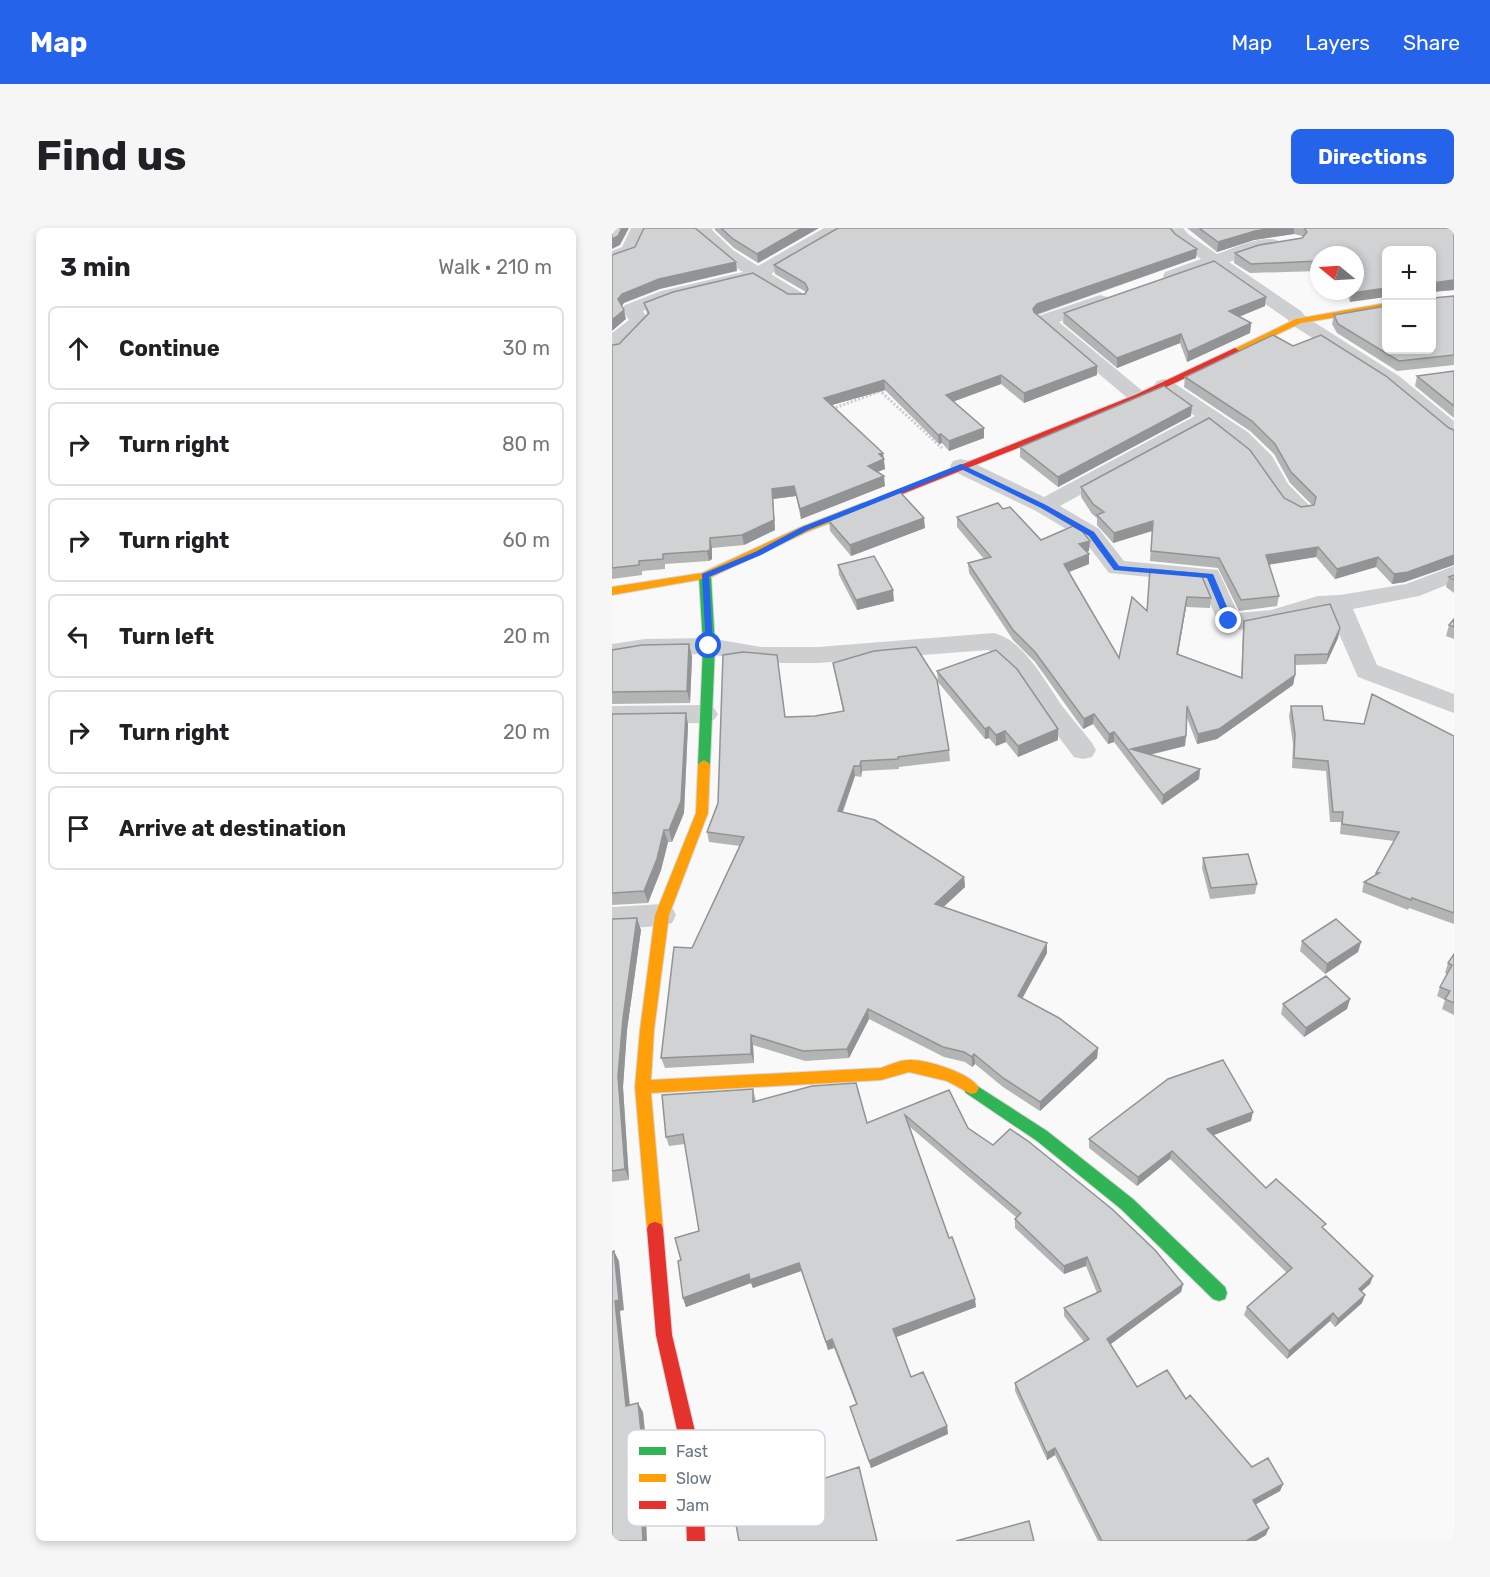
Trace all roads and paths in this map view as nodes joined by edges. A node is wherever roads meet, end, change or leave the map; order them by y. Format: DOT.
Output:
graph roads {
  1 [pos="640,228"];
  2 [pos="704,228"];
  3 [pos="837,228"];
  4 [pos="1174,228"];
  5 [pos="1294,240"];
  6 [pos="612,257"];
  7 [pos="1214,261"];
  8 [pos="757,274"];
  9 [pos="1155,282"];
  10 [pos="1123,293"];
  11 [pos="797,298"];
  12 [pos="612,299"];
  13 [pos="1382,307"];
  14 [pos="632,309"];
  15 [pos="1299,321"];
  16 [pos="612,348"];
  17 [pos="1422,376"];
  18 [pos="1392,380"];
  19 [pos="877,385"];
  20 [pos="1164,385"];
  21 [pos="890,387"];
  22 [pos="880,392"];
  23 [pos="1138,396"];
  24 [pos="822,412"];
  25 [pos="1208,417"];
  26 [pos="1454,432"];
  27 [pos="961,466"];
  28 [pos="1044,506"];
  29 [pos="1302,509"];
  30 [pos="1454,573"];
  31 [pos="705,576"];
  32 [pos="612,591"];
  33 [pos="1340,603"];
  34 [pos="709,646"];
  35 [pos="612,652"];
  36 [pos="1454,704"];
  37 [pos="705,714"];
  38 [pos="612,715"];
  39 [pos="1083,750"];
  40 [pos="662,915"];
  41 [pos="612,918"];
  42 [pos="643,1087"];
  43 [pos="1219,1293"];
  44 [pos="686,1430"];
  45 [pos="695,1526"];
  46 [pos="696,1541"];
  1 -- 6 [label="street"];
  2 -- 8 [label="street"];
  3 -- 8 [label="street"];
  4 -- 7 [label="street"];
  5 -- 7 [label="street"];
  7 -- 9 [label="street"];
  7 -- 15 [label="street"];
  8 -- 11 [label="street"];
  8 -- 14 [label="street"];
  10 -- 23 [label="street"];
  12 -- 14 [label="street"];
  13 -- 15 [label="street"];
  14 -- 16 [label="street"];
  15 -- 18 [label="street"];
  15 -- 20 [label="street"];
  17 -- 18 [label="street"];
  18 -- 26 [label="street"];
  19 -- 22 [label="path"];
  20 -- 23 [label="street"];
  20 -- 25 [label="street"];
  21 -- 22 [label="path"];
  22 -- 24 [label="path"];
  22 -- 27 [label="path"];
  23 -- 27 [label="street"];
  25 -- 28 [label="street"];
  25 -- 29 [label="street"];
  27 -- 28 [label="street"];
  27 -- 31 [label="street"];
  28 -- 33 [label="street"];
  30 -- 33 [label="street"];
  31 -- 32 [label="street"];
  31 -- 34 [label="street"];
  33 -- 36 [label="street"];
  34 -- 35 [label="street"];
  34 -- 37 [label="street"];
  34 -- 39 [label="street"];
  37 -- 38 [label="street"];
  37 -- 40 [label="street"];
  40 -- 41 [label="street"];
  40 -- 42 [label="street"];
  42 -- 43 [label="street"];
  42 -- 44 [label="street"];
  45 -- 46 [label="street"];
}
